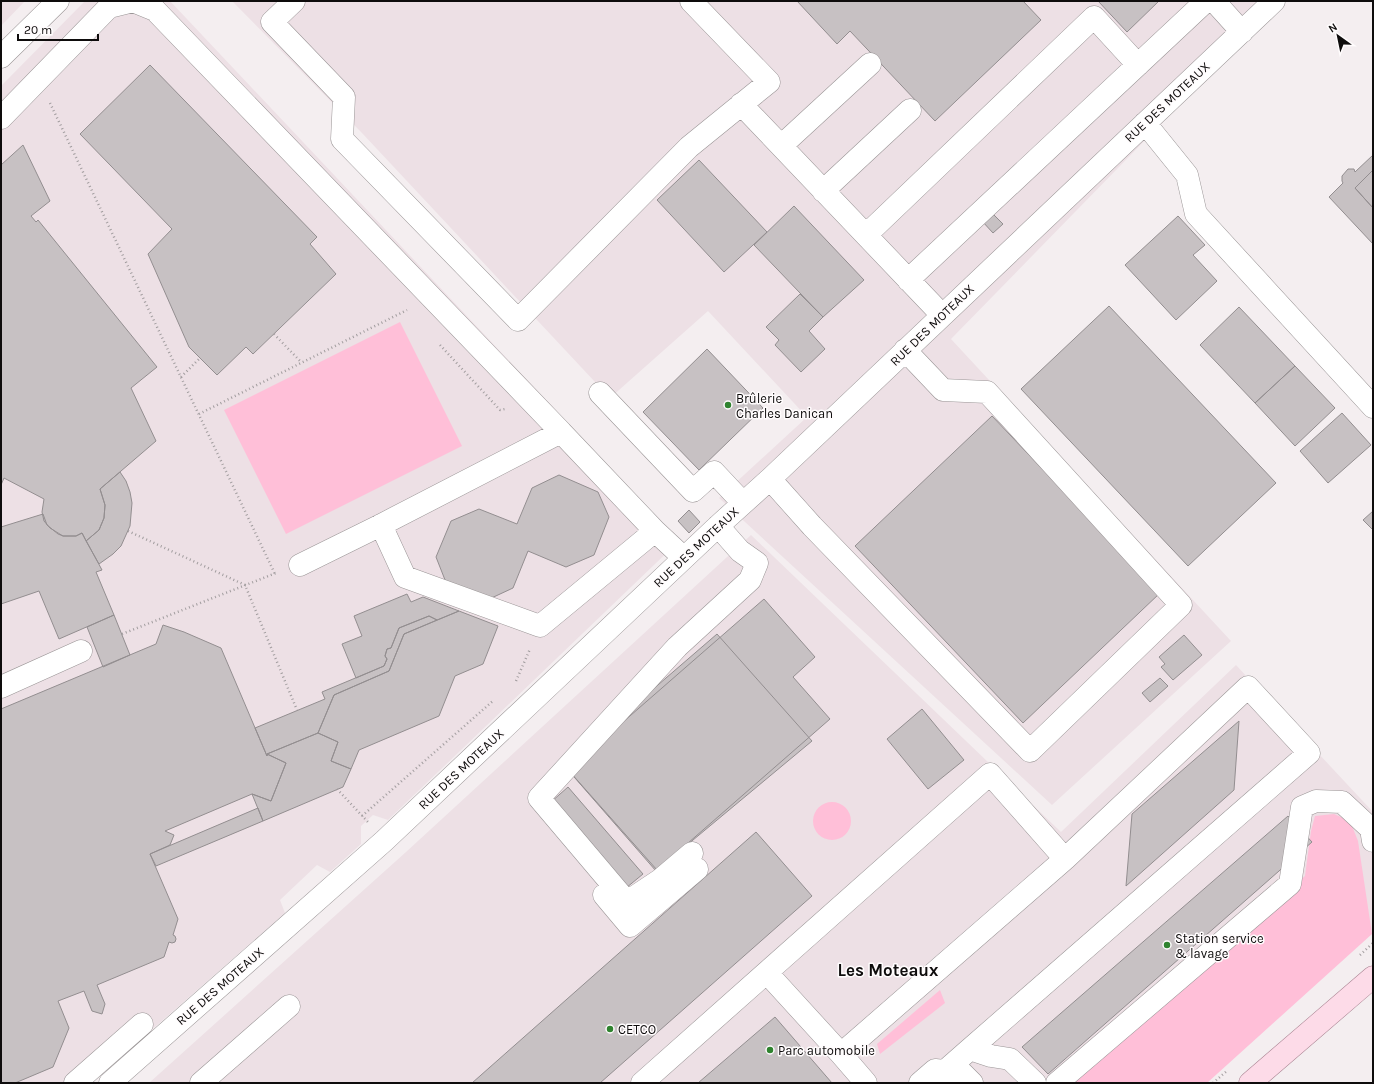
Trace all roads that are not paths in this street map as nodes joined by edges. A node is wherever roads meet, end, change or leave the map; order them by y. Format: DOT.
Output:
graph roads {
  1 [pos="58,1"];
  2 [pos="294,1"];
  3 [pos="691,1"];
  4 [pos="1206,1"];
  5 [pos="1214,1"];
  6 [pos="1274,1"];
  7 [pos="1242,32"];
  8 [pos="1,57"];
  9 [pos="870,64"];
  10 [pos="1138,65"];
  11 [pos="741,104"];
  12 [pos="910,110"];
  13 [pos="1,118"];
  14 [pos="1145,123"];
  15 [pos="781,146"];
  16 [pos="823,191"];
  17 [pos="866,235"];
  18 [pos="908,280"];
  19 [pos="942,315"];
  20 [pos="905,350"];
  21 [pos="600,393"];
  22 [pos="1373,407"];
  23 [pos="560,432"];
  24 [pos="770,479"];
  25 [pos="743,503"];
  26 [pos="381,525"];
  27 [pos="718,526"];
  28 [pos="655,531"];
  29 [pos="684,558"];
  30 [pos="300,564"];
  31 [pos="81,651"];
  32 [pos="1,687"];
  33 [pos="1373,841"];
  34 [pos="1065,859"];
  35 [pos="694,861"];
  36 [pos="767,974"];
  37 [pos="1373,977"];
  38 [pos="289,1006"];
  39 [pos="142,1024"];
  40 [pos="970,1049"];
  41 [pos="840,1054"];
  42 [pos="945,1071"];
  43 [pos="75,1083"];
  44 [pos="110,1083"];
  45 [pos="201,1083"];
  46 [pos="642,1083"];
  47 [pos="866,1083"];
  48 [pos="920,1083"];
  49 [pos="972,1083"];
  50 [pos="1035,1083"];
  51 [pos="1057,1083"];
  52 [pos="1250,1083"];
  1 -- 8 [label="street"];
  2 -- 11 [label="street"];
  3 -- 11 [label="street"];
  4 -- 10 [label="street"];
  5 -- 7 [label="street"];
  6 -- 7 [label="street, RUE DES MOTEAUX"];
  7 -- 14 [label="street, RUE DES MOTEAUX"];
  9 -- 15 [label="street"];
  10 -- 17 [label="street"];
  10 -- 18 [label="street"];
  11 -- 15 [label="street"];
  12 -- 16 [label="street"];
  13 -- 23 [label="street"];
  14 -- 19 [label="street, RUE DES MOTEAUX"];
  14 -- 22 [label="street"];
  15 -- 16 [label="street"];
  16 -- 17 [label="street"];
  17 -- 18 [label="street"];
  18 -- 19 [label="street"];
  19 -- 20 [label="street, RUE DES MOTEAUX"];
  20 -- 24 [label="street, RUE DES MOTEAUX"];
  20 -- 24 [label="street"];
  21 -- 25 [label="street"];
  23 -- 26 [label="street"];
  23 -- 28 [label="street"];
  24 -- 25 [label="street, RUE DES MOTEAUX"];
  25 -- 27 [label="street, RUE DES MOTEAUX"];
  26 -- 28 [label="street"];
  26 -- 30 [label="street"];
  27 -- 29 [label="street, RUE DES MOTEAUX"];
  27 -- 35 [label="street"];
  28 -- 29 [label="street"];
  29 -- 44 [label="street, RUE DES MOTEAUX"];
  31 -- 32 [label="street"];
  33 -- 51 [label="street"];
  34 -- 36 [label="street"];
  34 -- 40 [label="street"];
  34 -- 41 [label="street"];
  36 -- 41 [label="street"];
  36 -- 46 [label="street"];
  37 -- 52 [label="main road"];
  38 -- 45 [label="street"];
  39 -- 43 [label="street"];
  40 -- 42 [label="street"];
  40 -- 50 [label="street"];
  41 -- 47 [label="street"];
  42 -- 48 [label="street"];
  42 -- 49 [label="street"];
}
